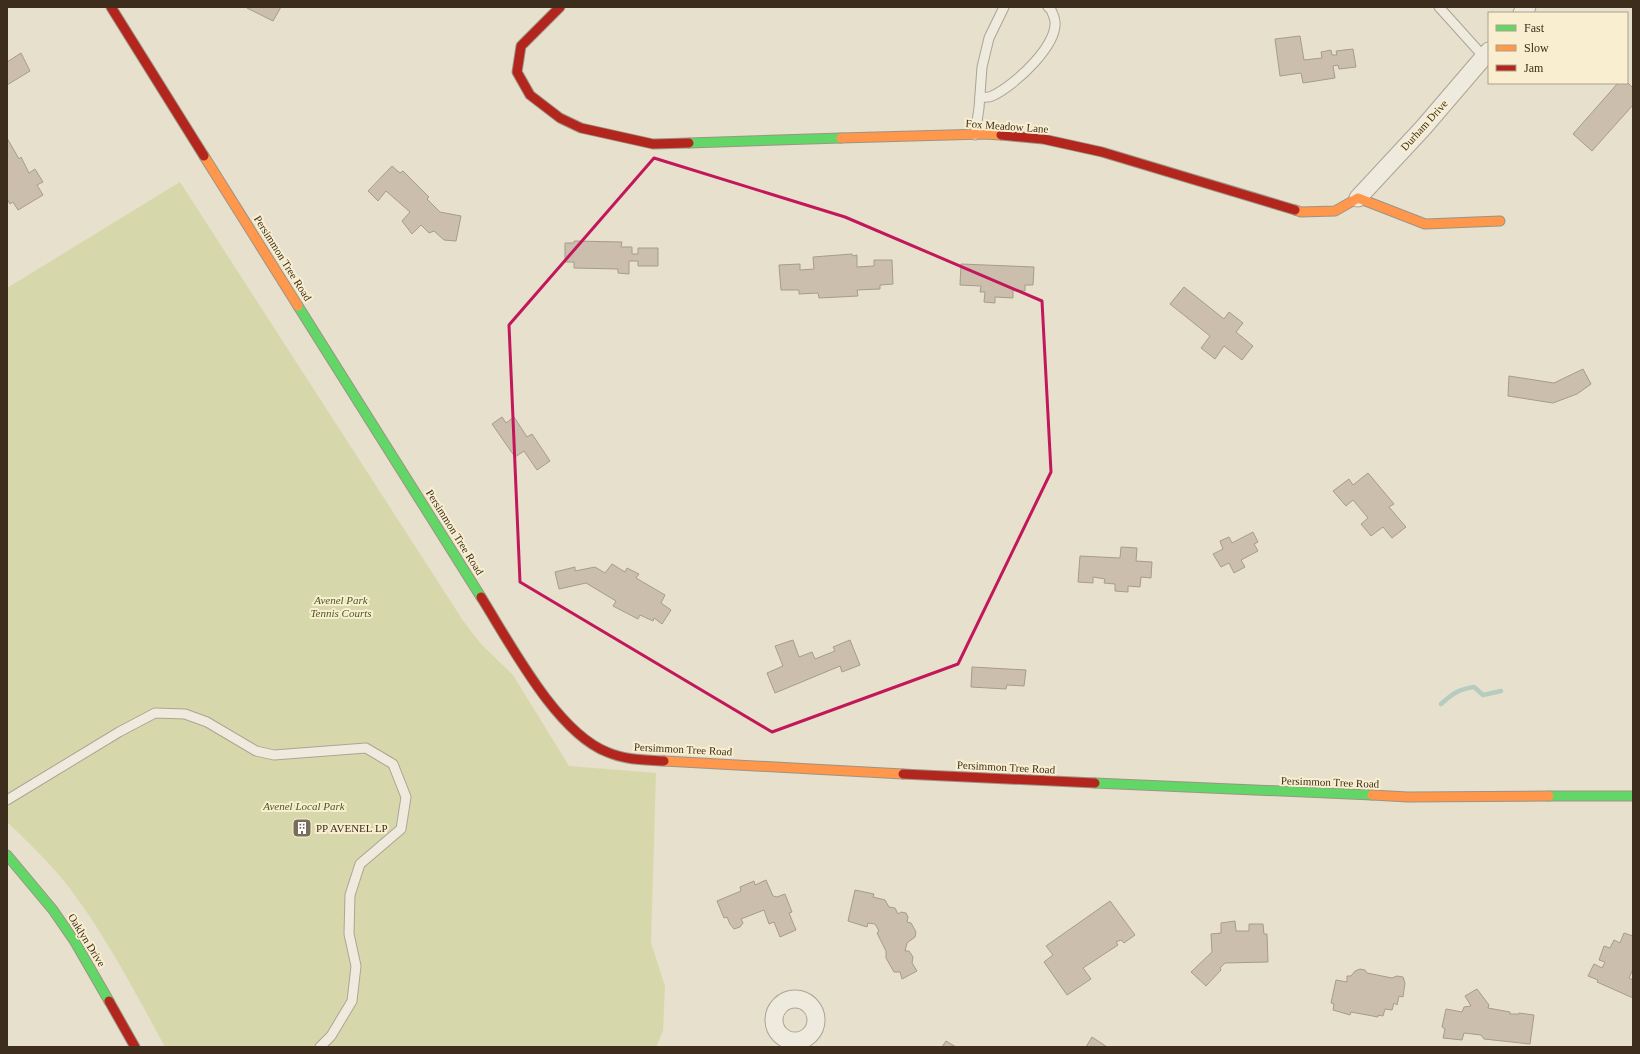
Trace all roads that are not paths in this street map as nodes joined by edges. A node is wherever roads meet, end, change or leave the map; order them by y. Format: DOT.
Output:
graph roads {
  1 [pos="111,7"];
  2 [pos="560,7"];
  3 [pos="1004,7"];
  4 [pos="1048,7"];
  5 [pos="1439,7"];
  6 [pos="1487,54"];
  7 [pos="980,97"];
  8 [pos="975,134"];
  9 [pos="1358,198"];
  10 [pos="1500,221"];
  11 [pos="1633,796"];
  12 [pos="7,800"];
  13 [pos="7,855"];
  14 [pos="135,1047"];
  15 [pos="320,1047"];
  1 -- 11 [label="main road, Persimmon Tree Road"];
  2 -- 8 [label="main road, Fox Meadow Lane"];
  3 -- 7 [label="lane"];
  4 -- 7 [label="lane"];
  5 -- 6 [label="lane"];
  6 -- 9 [label="street, Durham Drive"];
  7 -- 8 [label="lane"];
  8 -- 9 [label="main road, Fox Meadow Lane"];
  9 -- 10 [label="main road"];
  12 -- 15 [label="lane"];
  13 -- 14 [label="main road, Oaklyn Drive"];
}
